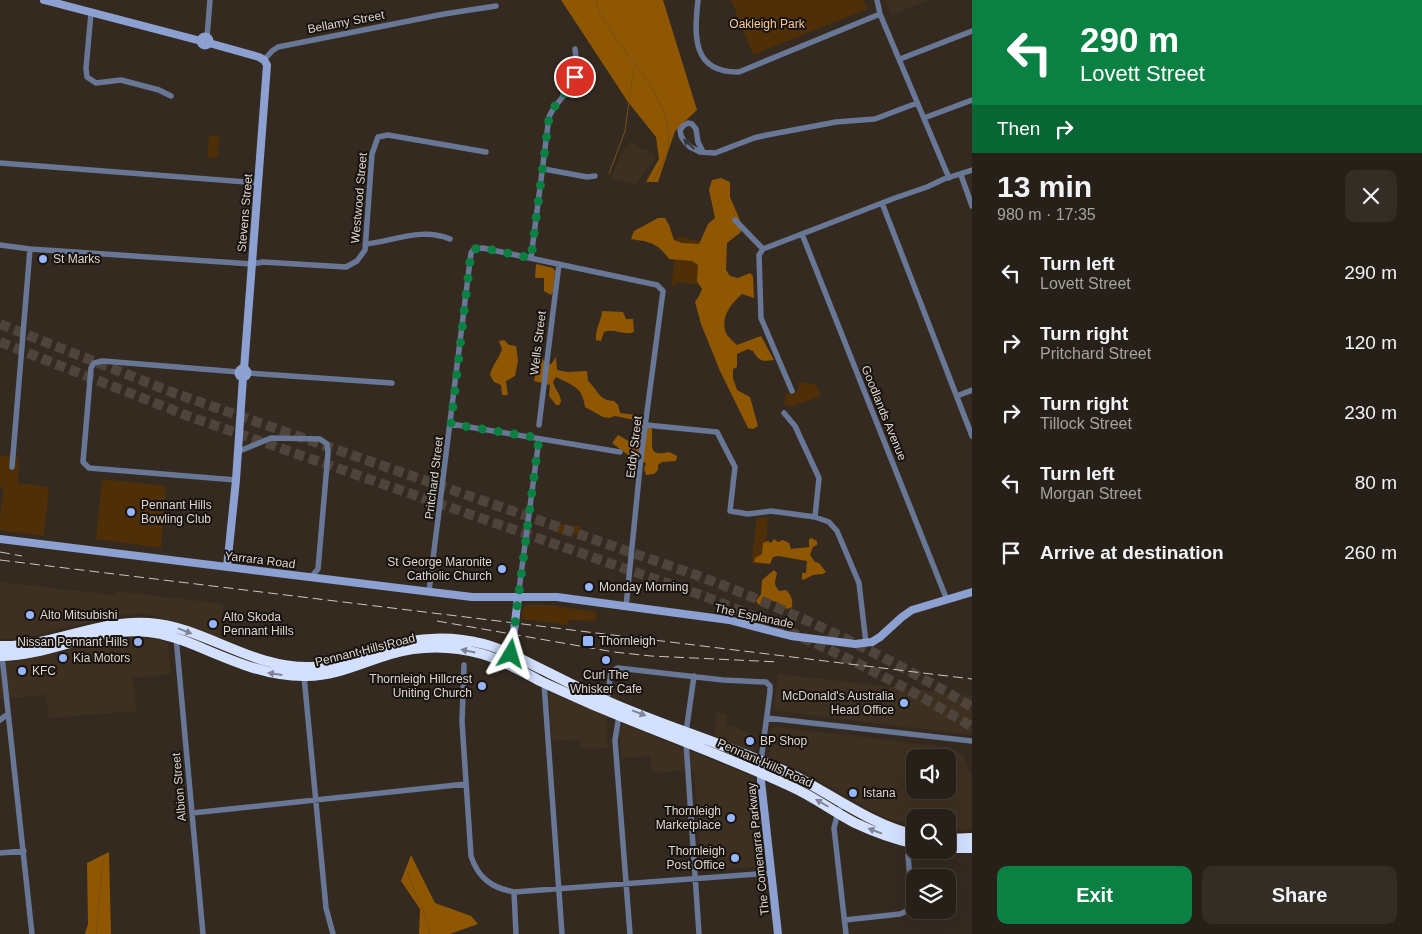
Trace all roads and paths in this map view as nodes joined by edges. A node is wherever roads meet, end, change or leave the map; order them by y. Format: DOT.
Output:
graph roads {
  1 [pos="44,0"];
  2 [pos="210,0"];
  3 [pos="698,0"];
  4 [pos="877,3"];
  5 [pos="496,6"];
  6 [pos="91,13"];
  7 [pos="880,14"];
  8 [pos="972,31"];
  9 [pos="206,41"];
  10 [pos="575,49"];
  11 [pos="900,59"];
  12 [pos="264,60"];
  13 [pos="171,96"];
  14 [pos="972,100"];
  15 [pos="918,103"];
  16 [pos="924,118"];
  17 [pos="486,152"];
  18 [pos="703,152"];
  19 [pos="0,163"];
  20 [pos="544,169"];
  21 [pos="972,170"];
  22 [pos="961,175"];
  23 [pos="595,176"];
  24 [pos="949,178"];
  25 [pos="259,183"];
  26 [pos="882,203"];
  27 [pos="972,206"];
  28 [pos="735,220"];
  29 [pos="802,234"];
  30 [pos="450,239"];
  31 [pos="366,244"];
  32 [pos="0,245"];
  33 [pos="30,249"];
  34 [pos="763,249"];
  35 [pos="531,258"];
  36 [pos="252,264"];
  37 [pos="559,264"];
  38 [pos="243,373"];
  39 [pos="392,383"];
  40 [pos="972,390"];
  41 [pos="792,391"];
  42 [pos="957,396"];
  43 [pos="784,413"];
  44 [pos="451,424"];
  45 [pos="539,425"];
  46 [pos="646,425"];
  47 [pos="972,436"];
  48 [pos="539,438"];
  49 [pos="238,452"];
  50 [pos="620,452"];
  51 [pos="12,467"];
  52 [pos="236,480"];
  53 [pos="815,517"];
  54 [pos="0,539"];
  55 [pos="228,567"];
  56 [pos="311,577"];
  57 [pos="429,592"];
  58 [pos="972,592"];
  59 [pos="518,597"];
  60 [pos="948,600"];
  61 [pos="626,607"];
  62 [pos="176,637"];
  63 [pos="866,643"];
  64 [pos="0,652"];
  65 [pos="511,654"];
  66 [pos="464,665"];
  67 [pos="304,672"];
  68 [pos="694,676"];
  69 [pos="532,677"];
  70 [pos="544,683"];
  71 [pos="608,701"];
  72 [pos="8,714"];
  73 [pos="619,716"];
  74 [pos="767,718"];
  75 [pos="0,720"];
  76 [pos="686,731"];
  77 [pos="972,741"];
  78 [pos="686,743"];
  79 [pos="761,762"];
  80 [pos="761,773"];
  81 [pos="466,784"];
  82 [pos="316,800"];
  83 [pos="840,808"];
  84 [pos="192,813"];
  85 [pos="906,832"];
  86 [pos="972,838"];
  87 [pos="956,839"];
  88 [pos="906,842"];
  89 [pos="956,848"];
  90 [pos="972,848"];
  91 [pos="24,851"];
  92 [pos="0,853"];
  93 [pos="908,859"];
  94 [pos="771,873"];
  95 [pos="695,878"];
  96 [pos="626,883"];
  97 [pos="559,888"];
  98 [pos="514,892"];
  99 [pos="845,920"];
  100 [pos="32,934"];
  101 [pos="203,934"];
  102 [pos="333,934"];
  103 [pos="516,934"];
  104 [pos="562,934"];
  105 [pos="630,934"];
  106 [pos="699,934"];
  107 [pos="778,934"];
  108 [pos="846,934"];
  1 -- 6 [label="main road"];
  2 -- 9 [label="street"];
  3 -- 7 [label="street"];
  4 -- 7 [label="street"];
  5 -- 12 [label="street, Bellamy Street"];
  6 -- 9 [label="main road"];
  6 -- 13 [label="street"];
  7 -- 11 [label="street"];
  8 -- 11 [label="street"];
  9 -- 12 [label="main road"];
  10 -- 20 [label="street"];
  11 -- 15 [label="street"];
  12 -- 25 [label="main road, Stevens Street"];
  14 -- 16 [label="street"];
  15 -- 16 [label="street"];
  15 -- 18 [label="street"];
  16 -- 24 [label="street"];
  17 -- 31 [label="street, Westwood Street"];
  18 -- 18 [label="street, one-way"];
  19 -- 25 [label="street"];
  20 -- 23 [label="street"];
  20 -- 35 [label="street"];
  21 -- 22 [label="street"];
  22 -- 24 [label="street"];
  22 -- 27 [label="street"];
  24 -- 26 [label="street"];
  25 -- 36 [label="main road, Stevens Street"];
  26 -- 29 [label="street"];
  26 -- 42 [label="street"];
  28 -- 34 [label="street"];
  29 -- 34 [label="street"];
  29 -- 60 [label="street, Goodlands Avenue"];
  30 -- 31 [label="street"];
  31 -- 36 [label="street, Westwood Street"];
  32 -- 33 [label="street, Westwood Street"];
  33 -- 36 [label="street, Westwood Street"];
  33 -- 51 [label="street"];
  34 -- 41 [label="street"];
  35 -- 37 [label="street"];
  35 -- 44 [label="street, Pritchard Street"];
  36 -- 38 [label="main road, Stevens Street"];
  37 -- 45 [label="street, Wells Street"];
  37 -- 46 [label="street, Eddy Street"];
  38 -- 39 [label="street"];
  38 -- 49 [label="main road, Stevens Street"];
  38 -- 52 [label="street"];
  40 -- 42 [label="street"];
  42 -- 47 [label="street"];
  43 -- 53 [label="street"];
  44 -- 48 [label="street"];
  44 -- 57 [label="street, Pritchard Street"];
  46 -- 53 [label="street"];
  46 -- 61 [label="street, Eddy Street"];
  48 -- 50 [label="street"];
  48 -- 59 [label="street"];
  49 -- 52 [label="main road, Stevens Street"];
  49 -- 56 [label="street"];
  52 -- 55 [label="main road, Stevens Street"];
  53 -- 63 [label="street"];
  54 -- 55 [label="main road, Yarrara Road"];
  55 -- 56 [label="main road, Yarrara Road"];
  56 -- 57 [label="main road, Yarrara Road"];
  57 -- 59 [label="main road, Yarrara Road"];
  58 -- 60 [label="main road"];
  59 -- 61 [label="main road, The Esplanade"];
  59 -- 65 [label="main road, bridge"];
  60 -- 63 [label="main road"];
  61 -- 63 [label="main road, The Esplanade"];
  62 -- 64 [label="highway, Pennant Hills Road"];
  67 -- 62 [label="highway, Pennant Hills Road, one-way"];
  62 -- 84 [label="street, Albion Street"];
  64 -- 67 [label="highway, Pennant Hills Road, one-way"];
  64 -- 72 [label="street"];
  65 -- 67 [label="highway, Pennant Hills Road"];
  65 -- 69 [label="highway"];
  65 -- 71 [label="highway, Pennant Hills Road"];
  66 -- 81 [label="street"];
  69 -- 67 [label="highway, Pennant Hills Road, one-way"];
  67 -- 82 [label="street"];
  68 -- 71 [label="street"];
  68 -- 74 [label="street"];
  68 -- 76 [label="street"];
  69 -- 70 [label="highway, Pennant Hills Road"];
  70 -- 73 [label="highway, Pennant Hills Road"];
  70 -- 97 [label="street"];
  71 -- 76 [label="highway, Pennant Hills Road, one-way"];
  72 -- 75 [label="street"];
  72 -- 91 [label="street"];
  73 -- 78 [label="highway, Pennant Hills Road"];
  73 -- 96 [label="street"];
  74 -- 77 [label="street"];
  74 -- 79 [label="street"];
  76 -- 78 [label="street"];
  76 -- 79 [label="highway, Pennant Hills Road"];
  78 -- 80 [label="highway, Pennant Hills Road"];
  78 -- 95 [label="street"];
  79 -- 80 [label="main road, The Comenarra Parkway"];
  79 -- 83 [label="highway, Pennant Hills Road"];
  83 -- 80 [label="highway, Pennant Hills Road, one-way"];
  80 -- 94 [label="main road, The Comenarra Parkway"];
  81 -- 82 [label="street"];
  81 -- 98 [label="street"];
  82 -- 84 [label="street"];
  82 -- 102 [label="street"];
  83 -- 85 [label="highway, Pennant Hills Road"];
  88 -- 83 [label="highway, Pennant Hills Road, one-way"];
  83 -- 99 [label="street"];
  84 -- 101 [label="street, Albion Street"];
  86 -- 87 [label="highway"];
  89 -- 90 [label="highway"];
  91 -- 92 [label="street"];
  91 -- 100 [label="street"];
  93 -- 99 [label="street"];
  94 -- 95 [label="street"];
  94 -- 107 [label="main road, The Comenarra Parkway"];
  95 -- 96 [label="street"];
  95 -- 106 [label="street"];
  96 -- 97 [label="street"];
  96 -- 105 [label="street"];
  97 -- 98 [label="street"];
  97 -- 104 [label="street"];
  98 -- 103 [label="street"];
  99 -- 108 [label="street"];
}
